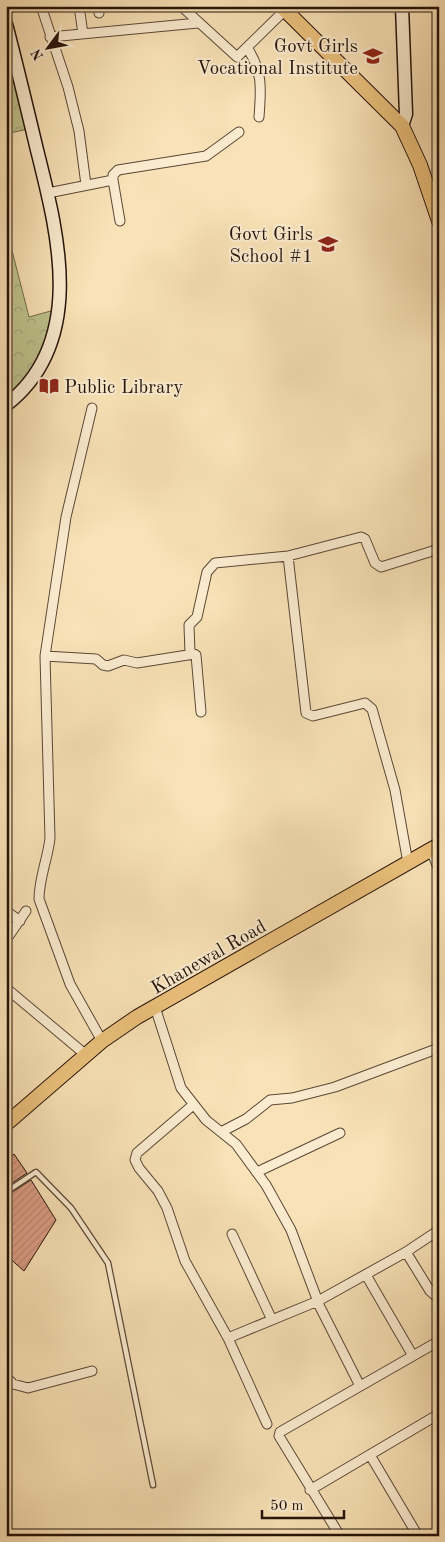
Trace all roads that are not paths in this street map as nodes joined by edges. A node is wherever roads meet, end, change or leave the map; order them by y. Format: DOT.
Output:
graph roads {
  1 [pos="41,6"];
  2 [pos="79,6"];
  3 [pos="181,6"];
  4 [pos="402,6"];
  5 [pos="283,8"];
  6 [pos="198,23"];
  7 [pos="6,24"];
  8 [pos="83,34"];
  9 [pos="50,37"];
  10 [pos="248,49"];
  11 [pos="259,117"];
  12 [pos="402,126"];
  13 [pos="239,132"];
  14 [pos="113,180"];
  15 [pos="86,186"];
  16 [pos="48,194"];
  17 [pos="120,221"];
  18 [pos="439,221"];
  19 [pos="6,406"];
  20 [pos="92,408"];
  21 [pos="439,549"];
  22 [pos="288,556"];
  23 [pos="190,654"];
  24 [pos="45,656"];
  25 [pos="201,712"];
  26 [pos="435,848"];
  27 [pos="408,863"];
  28 [pos="439,870"];
  29 [pos="6,910"];
  30 [pos="26,911"];
  31 [pos="20,921"];
  32 [pos="6,940"];
  33 [pos="6,988"];
  34 [pos="155,1007"];
  35 [pos="102,1041"];
  36 [pos="439,1048"];
  37 [pos="86,1055"];
  38 [pos="192,1105"];
  39 [pos="7,1125"];
  40 [pos="221,1132"];
  41 [pos="340,1133"];
  42 [pos="257,1172"];
  43 [pos="6,1192"];
  44 [pos="439,1230"];
  45 [pos="232,1234"];
  46 [pos="406,1252"];
  47 [pos="366,1275"];
  48 [pos="439,1299"];
  49 [pos="318,1301"];
  50 [pos="272,1320"];
  51 [pos="228,1338"];
  52 [pos="439,1341"];
  53 [pos="413,1356"];
  54 [pos="92,1371"];
  55 [pos="6,1377"];
  56 [pos="360,1386"];
  57 [pos="439,1414"];
  58 [pos="267,1424"];
  59 [pos="370,1455"];
  60 [pos="153,1485"];
  61 [pos="310,1490"];
  62 [pos="340,1536"];
  63 [pos="418,1536"];
  1 -- 9 [label="street"];
  2 -- 8 [label="street"];
  3 -- 6 [label="street"];
  4 -- 12 [label="street"];
  5 -- 10 [label="street"];
  5 -- 12 [label="main road"];
  6 -- 8 [label="street"];
  6 -- 10 [label="street"];
  7 -- 16 [label="street"];
  8 -- 9 [label="street"];
  9 -- 15 [label="street"];
  10 -- 11 [label="street"];
  12 -- 18 [label="main road"];
  13 -- 14 [label="street"];
  14 -- 15 [label="street"];
  14 -- 17 [label="street"];
  15 -- 16 [label="street"];
  16 -- 19 [label="street"];
  20 -- 24 [label="street"];
  21 -- 22 [label="street"];
  22 -- 23 [label="street"];
  22 -- 27 [label="street"];
  23 -- 24 [label="street"];
  23 -- 25 [label="street"];
  24 -- 35 [label="street"];
  26 -- 27 [label="main road, Khanewal Road"];
  26 -- 28 [label="street"];
  27 -- 34 [label="main road, Khanewal Road"];
  29 -- 31 [label="street"];
  30 -- 31 [label="street"];
  31 -- 32 [label="street"];
  33 -- 37 [label="street"];
  34 -- 35 [label="main road, Khanewal Road"];
  34 -- 38 [label="street"];
  35 -- 37 [label="main road, Khanewal Road"];
  36 -- 40 [label="street"];
  37 -- 39 [label="main road, Khanewal Road"];
  38 -- 40 [label="street"];
  38 -- 51 [label="street"];
  40 -- 42 [label="street"];
  41 -- 42 [label="street"];
  42 -- 49 [label="street"];
  43 -- 60 [label="lane"];
  44 -- 46 [label="street"];
  45 -- 50 [label="street"];
  46 -- 47 [label="street"];
  46 -- 48 [label="street"];
  47 -- 49 [label="street"];
  47 -- 53 [label="street"];
  49 -- 50 [label="street"];
  49 -- 56 [label="street"];
  50 -- 51 [label="street"];
  51 -- 58 [label="street"];
  52 -- 53 [label="street"];
  53 -- 56 [label="street"];
  54 -- 55 [label="street"];
  56 -- 61 [label="street"];
  57 -- 59 [label="street"];
  59 -- 61 [label="street"];
  59 -- 63 [label="street"];
  61 -- 62 [label="street"];
}
